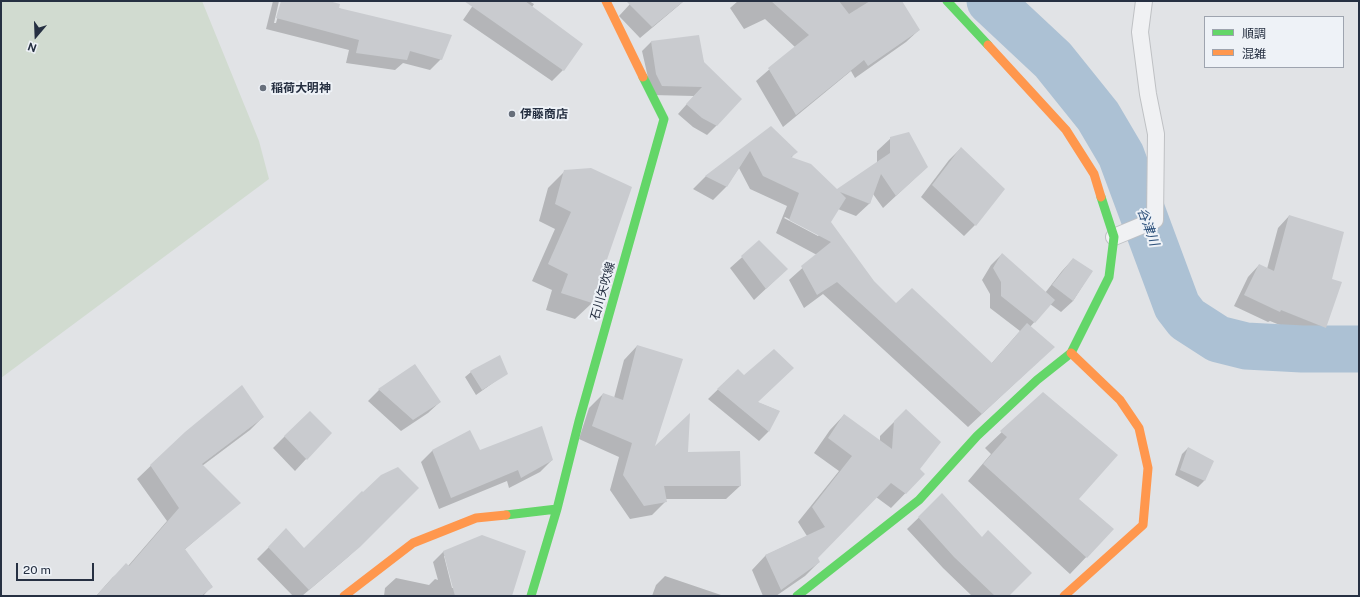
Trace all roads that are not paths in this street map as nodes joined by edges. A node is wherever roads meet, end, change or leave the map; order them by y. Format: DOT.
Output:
graph roads {
  1 [pos="606,1"];
  2 [pos="947,1"];
  3 [pos="1144,1"];
  4 [pos="1114,238"];
  5 [pos="1071,353"];
  6 [pos="557,509"];
  7 [pos="344,596"];
  8 [pos="531,596"];
  9 [pos="797,596"];
  10 [pos="1064,596"];
  1 -- 6 [label="street, 石川矢吹線"];
  2 -- 4 [label="street"];
  3 -- 4 [label="lane"];
  4 -- 5 [label="street"];
  5 -- 9 [label="street"];
  5 -- 10 [label="street"];
  6 -- 7 [label="street"];
  6 -- 8 [label="street, 石川矢吹線"];
}
